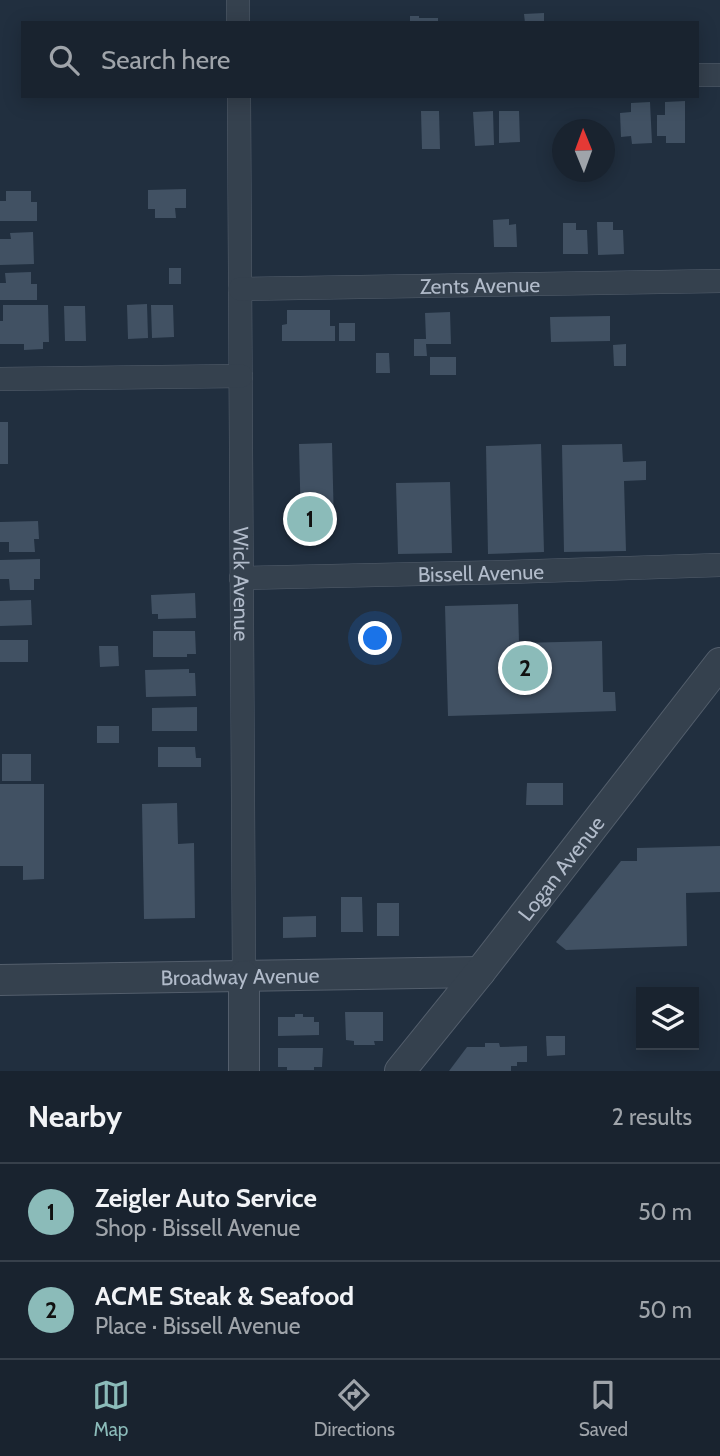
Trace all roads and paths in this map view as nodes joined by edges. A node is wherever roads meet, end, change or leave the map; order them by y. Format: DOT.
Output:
graph roads {
  1 [pos="238,0"];
  2 [pos="239,21"];
  3 [pos="699,75"];
  4 [pos="720,75"];
  5 [pos="239,98"];
  6 [pos="720,281"];
  7 [pos="240,289"];
  8 [pos="241,376"];
  9 [pos="0,379"];
  10 [pos="720,565"];
  11 [pos="242,578"];
  12 [pos="720,663"];
  13 [pos="480,972"];
  14 [pos="244,976"];
  15 [pos="0,980"];
  16 [pos="244,1071"];
  17 [pos="400,1071"];
  1 -- 2 [label="street"];
  3 -- 4 [label="street"];
  5 -- 7 [label="street, Wick Avenue"];
  6 -- 7 [label="street, Zents Avenue"];
  7 -- 8 [label="street, Wick Avenue"];
  8 -- 9 [label="street"];
  8 -- 11 [label="street, Wick Avenue"];
  10 -- 11 [label="street, Bissell Avenue"];
  11 -- 14 [label="street, Wick Avenue"];
  12 -- 13 [label="street, Logan Avenue"];
  13 -- 14 [label="street, Broadway Avenue"];
  13 -- 17 [label="street, Logan Avenue"];
  14 -- 15 [label="street, Broadway Avenue"];
  14 -- 16 [label="street, Wick Avenue"];
}
